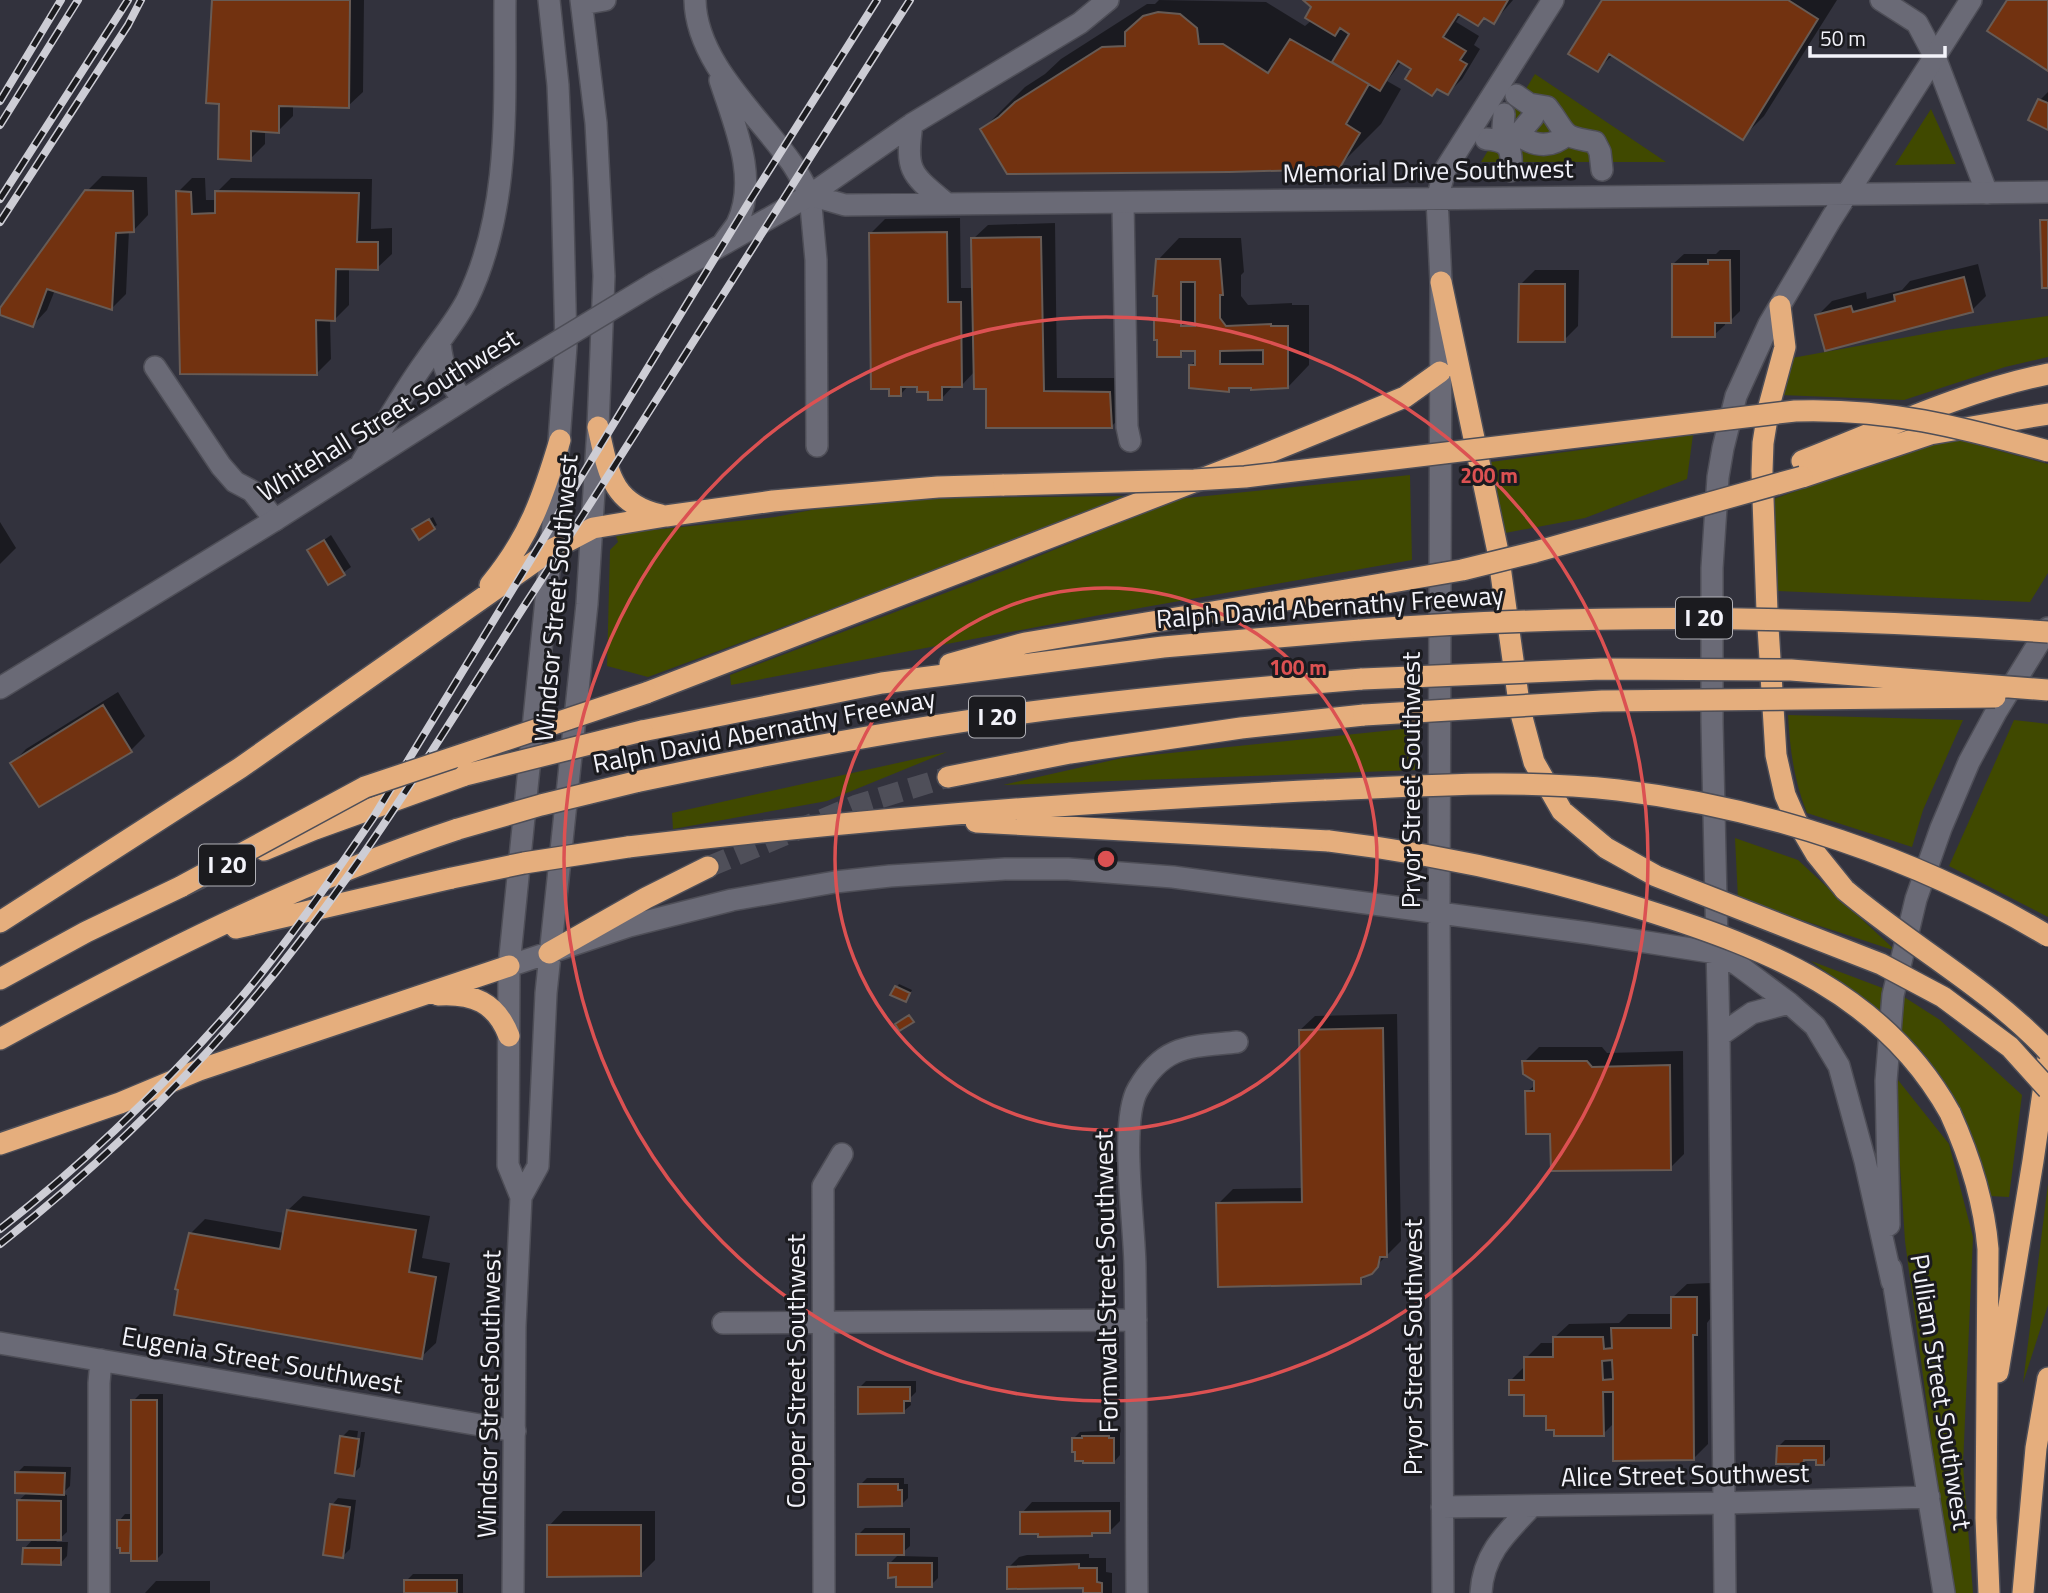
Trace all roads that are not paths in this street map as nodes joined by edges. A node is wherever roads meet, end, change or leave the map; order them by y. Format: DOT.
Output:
graph roads {
  1 [pos="505,0"];
  2 [pos="550,0"];
  3 [pos="605,0"];
  4 [pos="690,0"];
  5 [pos="1108,0"];
  6 [pos="1553,0"];
  7 [pos="1881,0"];
  8 [pos="1971,0"];
  9 [pos="581,2"];
  10 [pos="1935,57"];
  11 [pos="715,63"];
  12 [pos="1504,114"];
  13 [pos="912,124"];
  14 [pos="1566,135"];
  15 [pos="1505,141"];
  16 [pos="1602,170"];
  17 [pos="1511,171"];
  18 [pos="2048,192"];
  19 [pos="1987,193"];
  20 [pos="1849,194"];
  21 [pos="810,195"];
  22 [pos="1437,199"];
  23 [pos="1124,203"];
  24 [pos="947,204"];
  25 [pos="723,244"];
  26 [pos="1441,282"];
  27 [pos="1780,306"];
  28 [pos="440,343"];
  29 [pos="155,368"];
  30 [pos="1440,372"];
  31 [pos="2048,374"];
  32 [pos="463,400"];
  33 [pos="2048,414"];
  34 [pos="598,427"];
  35 [pos="560,440"];
  36 [pos="1130,442"];
  37 [pos="817,446"];
  38 [pos="2048,451"];
  39 [pos="360,465"];
  40 [pos="1802,469"];
  41 [pos="666,516"];
  42 [pos="275,520"];
  43 [pos="593,528"];
  44 [pos="551,550"];
  45 [pos="474,605"];
  46 [pos="2048,630"];
  47 [pos="882,683"];
  48 [pos="0,688"];
  49 [pos="2048,690"];
  50 [pos="2048,696"];
  51 [pos="948,778"];
  52 [pos="904,819"];
  53 [pos="708,867"];
  54 [pos="182,886"];
  55 [pos="1439,912"];
  56 [pos="0,922"];
  57 [pos="2048,936"];
  58 [pos="193,937"];
  59 [pos="549,953"];
  60 [pos="1717,953"];
  61 [pos="509,966"];
  62 [pos="0,979"];
  63 [pos="412,999"];
  64 [pos="1789,1003"];
  65 [pos="509,1036"];
  66 [pos="1719,1036"];
  67 [pos="0,1039"];
  68 [pos="1237,1042"];
  69 [pos="2048,1051"];
  70 [pos="2048,1058"];
  71 [pos="2048,1089"];
  72 [pos="0,1144"];
  73 [pos="842,1154"];
  74 [pos="522,1197"];
  75 [pos="1892,1282"];
  76 [pos="1136,1320"];
  77 [pos="824,1321"];
  78 [pos="723,1323"];
  79 [pos="0,1343"];
  80 [pos="101,1360"];
  81 [pos="2048,1378"];
  82 [pos="515,1431"];
  83 [pos="1986,1464"];
  84 [pos="1929,1497"];
  85 [pos="1724,1503"];
  86 [pos="1532,1506"];
  87 [pos="1442,1507"];
  88 [pos="99,1593"];
  89 [pos="513,1593"];
  90 [pos="824,1593"];
  91 [pos="1137,1593"];
  92 [pos="1443,1593"];
  93 [pos="1480,1593"];
  94 [pos="1725,1593"];
  95 [pos="1944,1593"];
  96 [pos="1989,1593"];
  97 [pos="2023,1593"];
  1 -- 28 [label="main road"];
  2 -- 35 [label="main road, Windsor Street Southwest"];
  3 -- 9 [label="main road"];
  4 -- 11 [label="main road"];
  5 -- 13 [label="main road, Whitehall Street Southwest"];
  6 -- 22 [label="main road, Pryor Street Southwest"];
  7 -- 10 [label="main road"];
  8 -- 10 [label="main road"];
  9 -- 34 [label="main road, Windsor Street Southwest"];
  10 -- 19 [label="main road"];
  10 -- 20 [label="main road"];
  11 -- 21 [label="main road"];
  11 -- 25 [label="main road"];
  12 -- 15 [label="main road"];
  13 -- 21 [label="main road, Whitehall Street Southwest"];
  13 -- 24 [label="main road"];
  14 -- 15 [label="main road"];
  14 -- 15 [label="main road"];
  14 -- 16 [label="main road"];
  15 -- 17 [label="main road"];
  18 -- 19 [label="main road, Memorial Drive Southwest"];
  19 -- 20 [label="main road, Memorial Drive Southwest"];
  20 -- 22 [label="main road, Memorial Drive Southwest"];
  20 -- 27 [label="main road"];
  21 -- 24 [label="main road, Memorial Drive Southwest"];
  21 -- 25 [label="main road, Whitehall Street Southwest"];
  21 -- 37 [label="main road"];
  22 -- 23 [label="main road, Memorial Drive Southwest"];
  22 -- 26 [label="main road, Pryor Street Southwest"];
  23 -- 24 [label="main road, Memorial Drive Southwest"];
  23 -- 36 [label="main road"];
  25 -- 32 [label="main road, Whitehall Street Southwest, bridge"];
  26 -- 30 [label="main road, Pryor Street Southwest"];
  26 -- 71 [label="highway, bridge"];
  27 -- 60 [label="main road"];
  27 -- 69 [label="highway, bridge"];
  28 -- 32 [label="main road"];
  28 -- 39 [label="main road"];
  29 -- 42 [label="main road"];
  30 -- 54 [label="highway, bridge"];
  30 -- 55 [label="main road, Pryor Street Southwest"];
  31 -- 40 [label="highway"];
  32 -- 39 [label="main road, Whitehall Street Southwest"];
  33 -- 40 [label="highway"];
  34 -- 41 [label="highway"];
  34 -- 43 [label="main road, Windsor Street Southwest"];
  35 -- 44 [label="main road, Windsor Street Southwest"];
  35 -- 45 [label="highway"];
  38 -- 41 [label="highway, bridge"];
  39 -- 42 [label="main road, Whitehall Street Southwest"];
  40 -- 47 [label="highway, bridge"];
  41 -- 43 [label="highway"];
  42 -- 48 [label="main road, Whitehall Street Southwest"];
  43 -- 44 [label="highway"];
  43 -- 59 [label="main road, Windsor Street Southwest"];
  44 -- 45 [label="highway"];
  44 -- 61 [label="main road, Windsor Street Southwest"];
  45 -- 56 [label="highway"];
  46 -- 47 [label="highway, Ralph David Abernathy Freeway / I 20, bridge"];
  46 -- 75 [label="main road, Pulliam Street Southwest"];
  47 -- 54 [label="highway, Ralph David Abernathy Freeway / I 20, bridge"];
  49 -- 58 [label="highway, Ralph David Abernathy Freeway / I 20, bridge"];
  50 -- 51 [label="highway, bridge"];
  52 -- 57 [label="highway, bridge"];
  52 -- 58 [label="highway, bridge"];
  52 -- 83 [label="highway, bridge"];
  53 -- 59 [label="highway"];
  54 -- 62 [label="highway, Ralph David Abernathy Freeway / I 20"];
  55 -- 59 [label="main road"];
  55 -- 60 [label="main road"];
  55 -- 87 [label="main road, Pryor Street Southwest"];
  58 -- 67 [label="highway, Ralph David Abernathy Freeway / I 20"];
  59 -- 61 [label="main road"];
  59 -- 74 [label="main road, Windsor Street Southwest"];
  60 -- 64 [label="main road"];
  60 -- 66 [label="main road"];
  61 -- 63 [label="highway"];
  61 -- 65 [label="main road, Windsor Street Southwest"];
  63 -- 65 [label="highway"];
  63 -- 72 [label="highway"];
  64 -- 66 [label="main road"];
  64 -- 75 [label="main road"];
  65 -- 74 [label="main road, Windsor Street Southwest"];
  66 -- 85 [label="main road"];
  68 -- 76 [label="main road, Formwalt Street Southwest"];
  70 -- 83 [label="highway"];
  73 -- 77 [label="main road, Cooper Street Southwest"];
  74 -- 82 [label="main road, Windsor Street Southwest"];
  75 -- 84 [label="main road, Pulliam Street Southwest"];
  76 -- 77 [label="main road"];
  76 -- 91 [label="main road, Formwalt Street Southwest"];
  77 -- 78 [label="main road"];
  77 -- 90 [label="main road, Cooper Street Southwest"];
  79 -- 80 [label="main road, Eugenia Street Southwest"];
  80 -- 82 [label="main road, Eugenia Street Southwest"];
  80 -- 88 [label="main road"];
  81 -- 97 [label="highway"];
  82 -- 89 [label="main road, Windsor Street Southwest"];
  83 -- 96 [label="highway"];
  84 -- 85 [label="main road, Alice Street Southwest"];
  84 -- 95 [label="main road, Pulliam Street Southwest"];
  85 -- 86 [label="main road, Alice Street Southwest"];
  85 -- 94 [label="main road"];
  86 -- 87 [label="main road, Alice Street Southwest"];
  86 -- 93 [label="main road"];
  87 -- 92 [label="main road, Pryor Street Southwest"];
}
